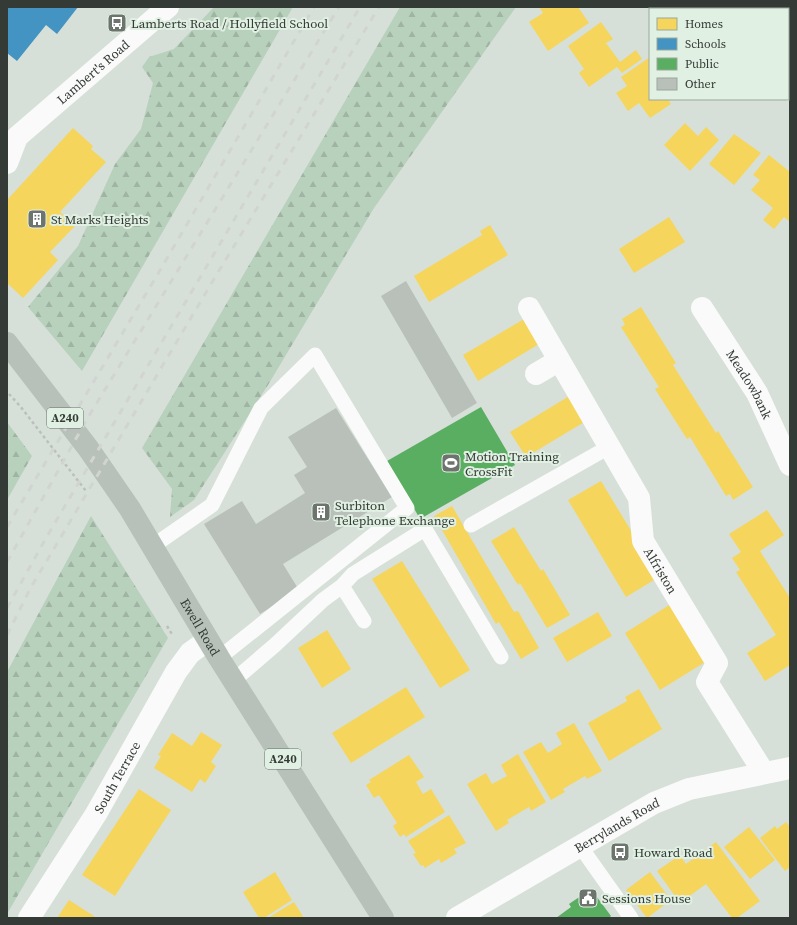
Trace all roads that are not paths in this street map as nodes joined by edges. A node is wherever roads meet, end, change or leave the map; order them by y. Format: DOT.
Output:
graph roads {
  1 [pos="168,7"];
  2 [pos="12,138"];
  3 [pos="7,163"];
  4 [pos="528,308"];
  5 [pos="702,308"];
  6 [pos="7,343"];
  7 [pos="558,361"];
  8 [pos="536,374"];
  9 [pos="609,447"];
  10 [pos="790,465"];
  11 [pos="471,525"];
  12 [pos="153,546"];
  13 [pos="342,586"];
  14 [pos="364,621"];
  15 [pos="213,649"];
  16 [pos="501,658"];
  17 [pos="233,681"];
  18 [pos="790,768"];
  19 [pos="764,774"];
  20 [pos="580,846"];
  21 [pos="29,918"];
  22 [pos="383,918"];
  23 [pos="457,918"];
  24 [pos="631,918"];
  1 -- 2 [label="street, Lambert's Road"];
  2 -- 3 [label="street, Lambert's Road"];
  4 -- 7 [label="street, Alfriston"];
  5 -- 10 [label="street, Meadowbank"];
  6 -- 12 [label="main road, Ewell Road / A240"];
  7 -- 8 [label="street"];
  7 -- 9 [label="street, Alfriston"];
  9 -- 11 [label="lane"];
  9 -- 19 [label="street, Alfriston"];
  12 -- 15 [label="main road, Ewell Road / A240"];
  12 -- 15 [label="lane"];
  13 -- 14 [label="lane"];
  13 -- 16 [label="lane"];
  13 -- 17 [label="lane"];
  15 -- 17 [label="main road, Ewell Road / A240"];
  15 -- 21 [label="street, South Terrace"];
  17 -- 22 [label="main road, Ewell Road / A240"];
  18 -- 19 [label="street, Berrylands Road"];
  19 -- 20 [label="street, Berrylands Road"];
  20 -- 23 [label="street, Berrylands Road"];
  20 -- 24 [label="lane"];
}
